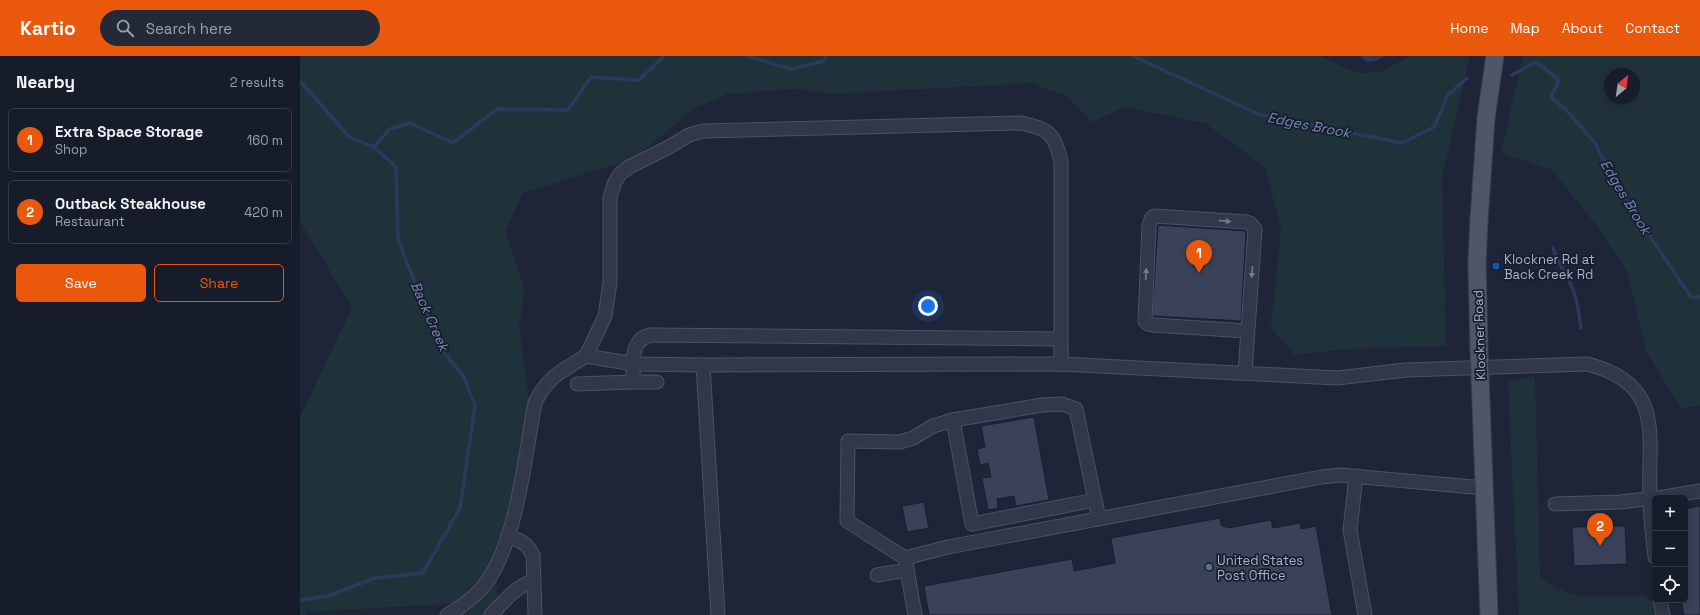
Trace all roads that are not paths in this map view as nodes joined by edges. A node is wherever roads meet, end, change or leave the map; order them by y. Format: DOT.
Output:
graph roads {
  1 [pos="1495,56"];
  2 [pos="1247,331"];
  3 [pos="1062,339"];
  4 [pos="586,356"];
  5 [pos="634,364"];
  6 [pos="1061,364"];
  7 [pos="703,365"];
  8 [pos="1480,368"];
  9 [pos="1245,373"];
  10 [pos="633,382"];
  11 [pos="657,382"];
  12 [pos="577,384"];
  13 [pos="953,420"];
  14 [pos="1356,476"];
  15 [pos="1484,488"];
  16 [pos="1700,491"];
  17 [pos="1654,495"];
  18 [pos="1677,495"];
  19 [pos="1652,499"];
  20 [pos="1095,500"];
  21 [pos="1555,504"];
  22 [pos="1099,519"];
  23 [pos="508,536"];
  24 [pos="906,564"];
  25 [pos="877,575"];
  26 [pos="534,581"];
  27 [pos="1661,603"];
  28 [pos="447,615"];
  29 [pos="491,615"];
  30 [pos="535,615"];
  31 [pos="718,615"];
  32 [pos="915,615"];
  33 [pos="1365,615"];
  34 [pos="1489,615"];
  35 [pos="1663,615"];
  1 -- 8 [label="main road, Klockner Road"];
  2 -- 2 [label="lane, one-way"];
  2 -- 9 [label="lane"];
  3 -- 4 [label="lane"];
  3 -- 5 [label="lane"];
  3 -- 6 [label="lane"];
  4 -- 5 [label="lane"];
  4 -- 23 [label="lane"];
  5 -- 7 [label="lane"];
  5 -- 10 [label="lane"];
  6 -- 7 [label="lane"];
  6 -- 9 [label="lane"];
  7 -- 31 [label="lane"];
  8 -- 9 [label="lane"];
  8 -- 15 [label="main road, Klockner Road"];
  8 -- 17 [label="lane"];
  10 -- 11 [label="lane"];
  10 -- 12 [label="lane"];
  13 -- 20 [label="lane"];
  13 -- 20 [label="lane"];
  13 -- 24 [label="lane"];
  14 -- 15 [label="lane"];
  14 -- 22 [label="lane"];
  14 -- 33 [label="lane"];
  15 -- 34 [label="main road, Klockner Road"];
  16 -- 18 [label="lane"];
  19 -- 21 [label="lane"];
  20 -- 22 [label="lane"];
  22 -- 24 [label="lane"];
  23 -- 26 [label="lane"];
  23 -- 28 [label="lane"];
  24 -- 25 [label="lane"];
  24 -- 32 [label="lane"];
  26 -- 29 [label="lane"];
  26 -- 30 [label="lane"];
  27 -- 35 [label="lane"];
}
